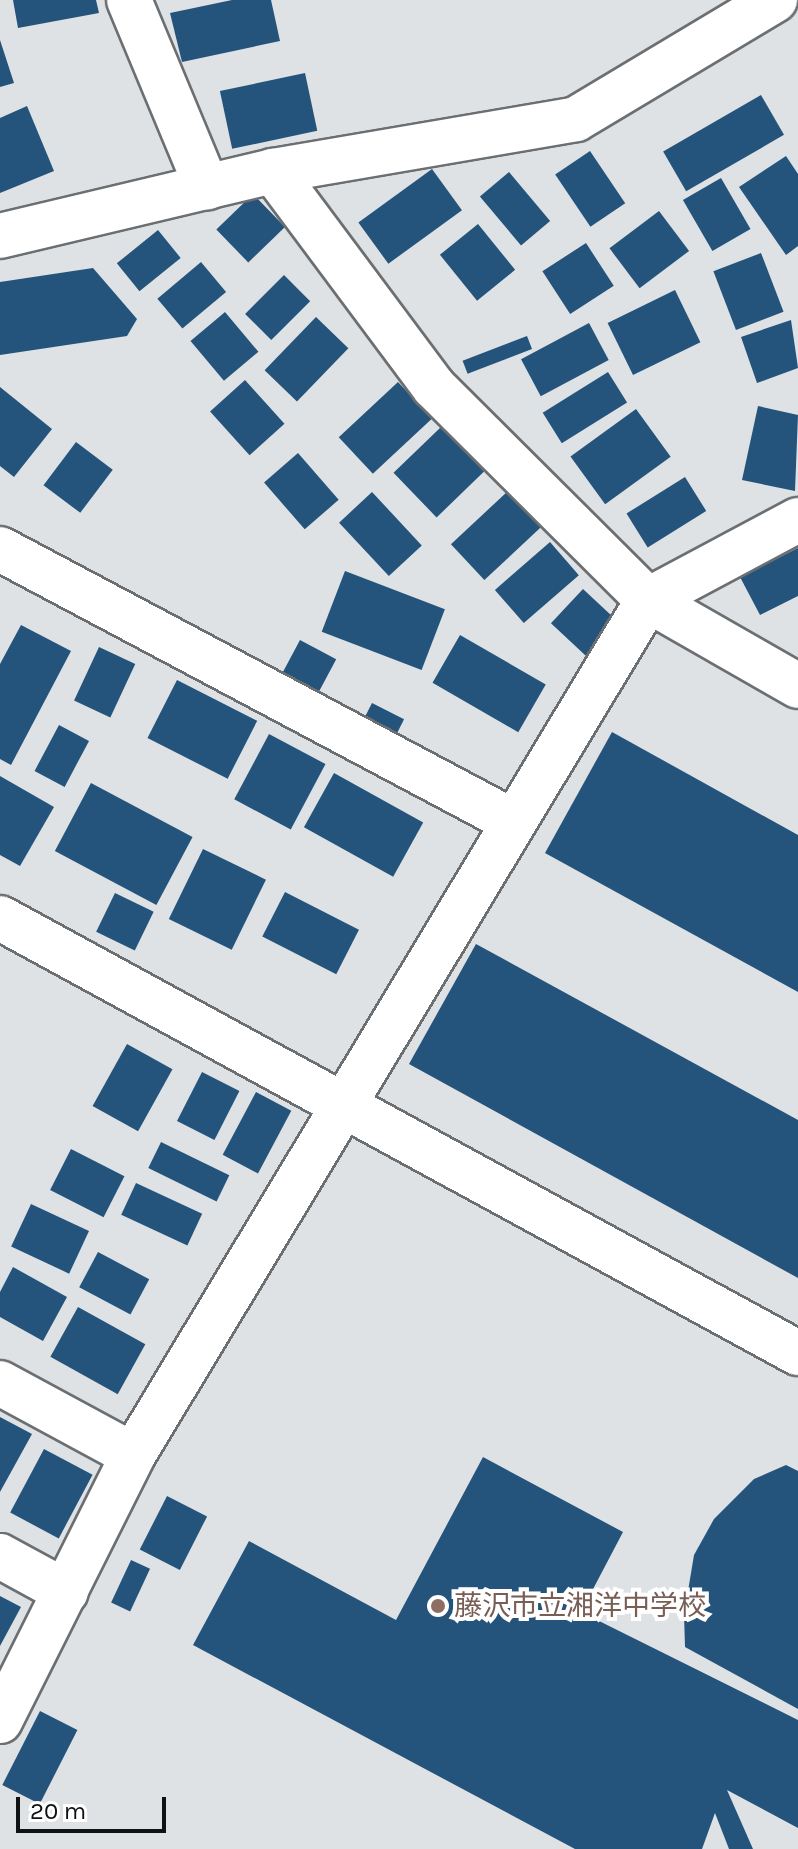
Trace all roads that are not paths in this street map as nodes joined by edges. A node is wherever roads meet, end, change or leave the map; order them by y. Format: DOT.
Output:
graph roads {
  1 [pos="129,0"];
  2 [pos="775,0"];
  3 [pos="273,171"];
  4 [pos="207,187"];
  5 [pos="0,236"];
  6 [pos="798,520"];
  7 [pos="0,549"];
  8 [pos="648,600"];
  9 [pos="798,686"];
  10 [pos="512,821"];
  11 [pos="0,918"];
  12 [pos="339,1104"];
  13 [pos="798,1353"];
  14 [pos="0,1383"];
  15 [pos="133,1455"];
  16 [pos="0,1556"];
  17 [pos="66,1592"];
  18 [pos="0,1721"];
  1 -- 4 [label="street"];
  2 -- 3 [label="street"];
  3 -- 4 [label="street"];
  3 -- 8 [label="street"];
  4 -- 5 [label="street"];
  6 -- 8 [label="street"];
  7 -- 10 [label="street"];
  8 -- 9 [label="street"];
  8 -- 10 [label="street"];
  10 -- 12 [label="street"];
  11 -- 12 [label="street"];
  12 -- 13 [label="street"];
  12 -- 15 [label="street"];
  14 -- 15 [label="street"];
  15 -- 17 [label="street"];
  16 -- 17 [label="street"];
  17 -- 18 [label="street"];
}
